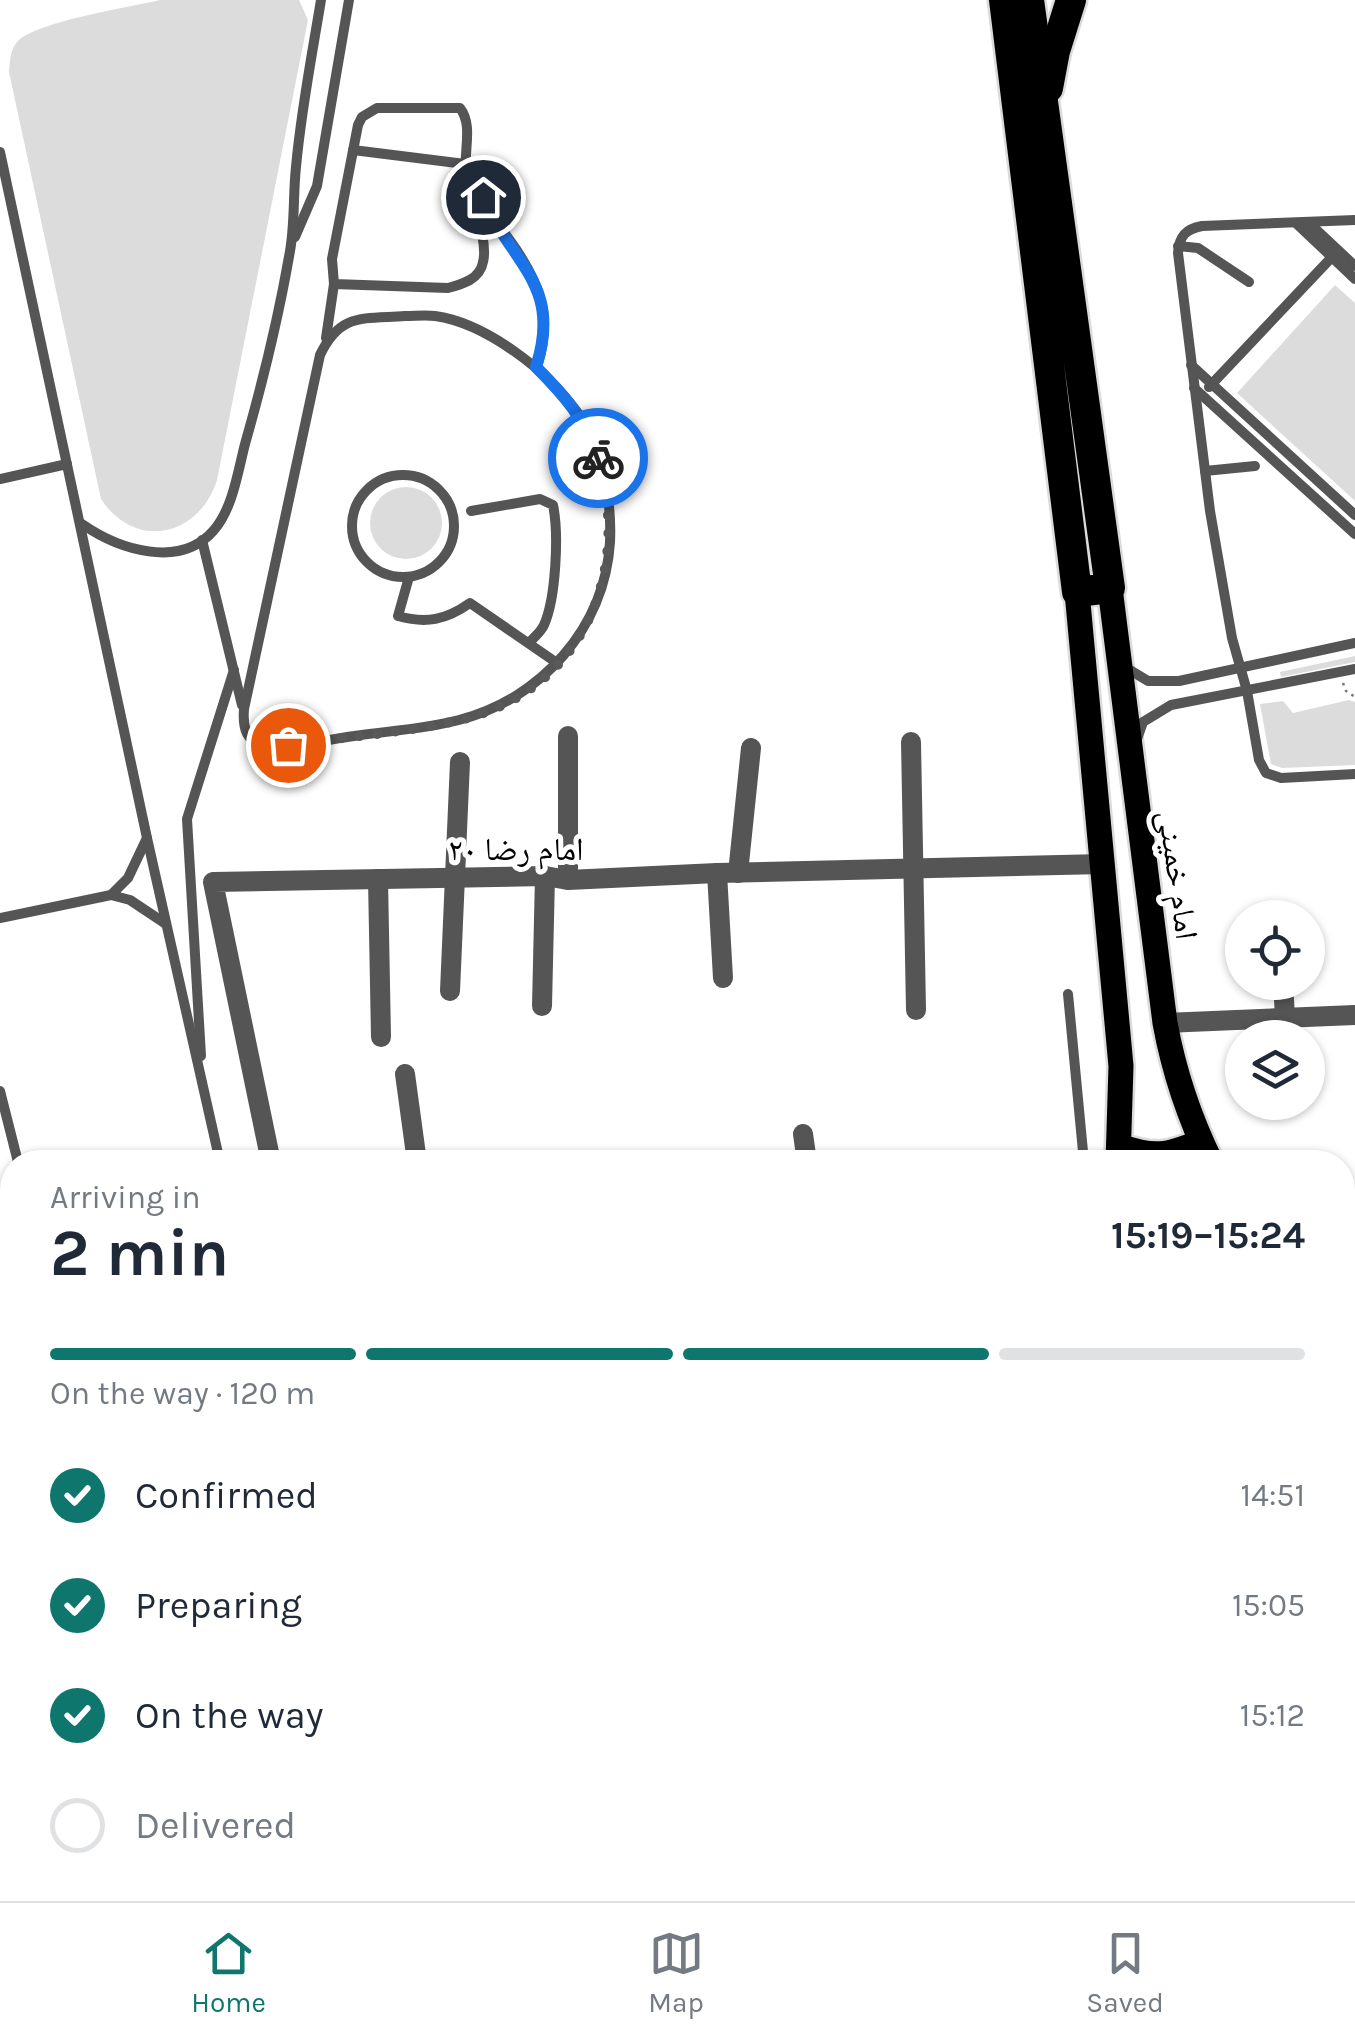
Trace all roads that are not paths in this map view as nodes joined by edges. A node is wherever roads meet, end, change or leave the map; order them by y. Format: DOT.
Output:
graph roads {
  1 [pos="321,0"];
  2 [pos="348,0"];
  3 [pos="1004,0"];
  4 [pos="1028,0"];
  5 [pos="1070,0"];
  6 [pos="1043,116"];
  7 [pos="352,150"];
  8 [pos="0,152"];
  9 [pos="465,164"];
  10 [pos="482,180"];
  11 [pos="1355,220"];
  12 [pos="1310,222"];
  13 [pos="1296,223"];
  14 [pos="1178,246"];
  15 [pos="291,247"];
  16 [pos="1332,257"];
  17 [pos="1355,266"];
  18 [pos="1355,279"];
  19 [pos="1248,282"];
  20 [pos="334,284"];
  21 [pos="325,344"];
  22 [pos="1191,365"];
  23 [pos="536,367"];
  24 [pos="1212,384"];
  25 [pos="1197,390"];
  26 [pos="67,464"];
  27 [pos="1255,466"];
  28 [pos="1306,470"];
  29 [pos="1205,471"];
  30 [pos="0,478"];
  31 [pos="1297,481"];
  32 [pos="471,511"];
  33 [pos="1355,515"];
  34 [pos="81,524"];
  35 [pos="1354,530"];
  36 [pos="202,540"];
  37 [pos="409,577"];
  38 [pos="1110,588"];
  39 [pos="1077,592"];
  40 [pos="528,643"];
  41 [pos="1355,643"];
  42 [pos="256,650"];
  43 [pos="1116,650"];
  44 [pos="230,652"];
  45 [pos="1272,660"];
  46 [pos="557,663"];
  47 [pos="1240,668"];
  48 [pos="1355,668"];
  49 [pos="234,670"];
  50 [pos="1278,686"];
  51 [pos="1247,692"];
  52 [pos="244,709"];
  53 [pos="568,736"];
  54 [pos="911,742"];
  55 [pos="752,748"];
  56 [pos="460,762"];
  57 [pos="1130,769"];
  58 [pos="1355,774"];
  59 [pos="147,838"];
  60 [pos="1104,864"];
  61 [pos="914,870"];
  62 [pos="728,873"];
  63 [pos="545,876"];
  64 [pos="456,878"];
  65 [pos="378,879"];
  66 [pos="568,880"];
  67 [pos="111,895"];
  68 [pos="0,918"];
  69 [pos="166,924"];
  70 [pos="723,978"];
  71 [pos="450,991"];
  72 [pos="1068,994"];
  73 [pos="1284,1000"];
  74 [pos="542,1006"];
  75 [pos="916,1010"];
  76 [pos="1355,1015"];
  77 [pos="1285,1017"];
  78 [pos="1165,1022"];
  79 [pos="381,1037"];
  80 [pos="405,1074"];
  81 [pos="202,1082"];
  82 [pos="0,1091"];
  83 [pos="803,1134"];
  84 [pos="15,1150"];
  85 [pos="217,1150"];
  86 [pos="269,1150"];
  87 [pos="415,1150"];
  88 [pos="806,1150"];
  89 [pos="1083,1150"];
  90 [pos="1118,1150"];
  91 [pos="1204,1150"];
  1 -- 15 [label="lane"];
  2 -- 15 [label="lane"];
  3 -- 39 [label="highway"];
  4 -- 6 [label="highway"];
  5 -- 6 [label="highway"];
  6 -- 38 [label="highway"];
  7 -- 9 [label="lane"];
  7 -- 9 [label="lane"];
  7 -- 20 [label="lane"];
  8 -- 26 [label="lane"];
  9 -- 20 [label="lane"];
  10 -- 23 [label="lane"];
  11 -- 12 [label="lane"];
  12 -- 13 [label="lane"];
  12 -- 17 [label="lane"];
  13 -- 14 [label="lane"];
  13 -- 16 [label="lane"];
  14 -- 19 [label="lane"];
  14 -- 22 [label="lane"];
  15 -- 36 [label="lane"];
  16 -- 18 [label="lane"];
  16 -- 24 [label="lane"];
  20 -- 21 [label="lane"];
  21 -- 23 [label="lane"];
  21 -- 42 [label="lane"];
  22 -- 24 [label="lane"];
  22 -- 25 [label="lane"];
  23 -- 46 [label="lane"];
  24 -- 25 [label="lane"];
  24 -- 28 [label="lane"];
  25 -- 29 [label="lane"];
  25 -- 31 [label="lane"];
  26 -- 30 [label="lane"];
  26 -- 34 [label="lane"];
  27 -- 29 [label="lane"];
  28 -- 31 [label="lane"];
  28 -- 33 [label="lane"];
  29 -- 47 [label="lane"];
  31 -- 35 [label="lane"];
  32 -- 40 [label="lane"];
  34 -- 36 [label="lane"];
  34 -- 59 [label="lane"];
  36 -- 44 [label="lane"];
  37 -- 37 [label="lane"];
  37 -- 40 [label="lane"];
  38 -- 39 [label="highway"];
  38 -- 43 [label="main road, امام خمینی"];
  39 -- 60 [label="main road"];
  40 -- 46 [label="lane"];
  41 -- 45 [label="lane"];
  42 -- 44 [label="lane"];
  42 -- 52 [label="lane"];
  43 -- 47 [label="lane"];
  43 -- 57 [label="main road, امام خمینی"];
  44 -- 49 [label="lane"];
  45 -- 47 [label="lane"];
  45 -- 50 [label="lane"];
  46 -- 52 [label="lane"];
  47 -- 51 [label="lane"];
  48 -- 50 [label="lane"];
  49 -- 52 [label="lane"];
  49 -- 81 [label="lane"];
  50 -- 51 [label="lane"];
  51 -- 57 [label="lane"];
  51 -- 58 [label="lane"];
  53 -- 66 [label="street"];
  54 -- 61 [label="street"];
  55 -- 62 [label="street"];
  56 -- 64 [label="street"];
  57 -- 78 [label="main road, امام خمینی"];
  59 -- 67 [label="lane"];
  59 -- 69 [label="lane"];
  60 -- 61 [label="street, امام رضا ۲۰"];
  60 -- 90 [label="main road"];
  61 -- 62 [label="street, امام رضا ۲۰"];
  61 -- 75 [label="street"];
  62 -- 66 [label="street, امام رضا ۲۰"];
  62 -- 70 [label="street"];
  63 -- 64 [label="street, امام رضا ۲۰"];
  63 -- 66 [label="street, امام رضا ۲۰"];
  63 -- 74 [label="street"];
  64 -- 65 [label="street, امام رضا ۲۰"];
  64 -- 71 [label="street"];
  65 -- 79 [label="street"];
  65 -- 86 [label="street, امام رضا ۲۰"];
  67 -- 68 [label="lane"];
  67 -- 69 [label="lane"];
  69 -- 81 [label="lane"];
  72 -- 89 [label="lane"];
  73 -- 77 [label="street"];
  76 -- 77 [label="street"];
  77 -- 78 [label="street"];
  78 -- 91 [label="main road, امام خمینی"];
  80 -- 87 [label="street"];
  81 -- 85 [label="lane"];
  82 -- 84 [label="lane"];
  83 -- 88 [label="street"];
}
